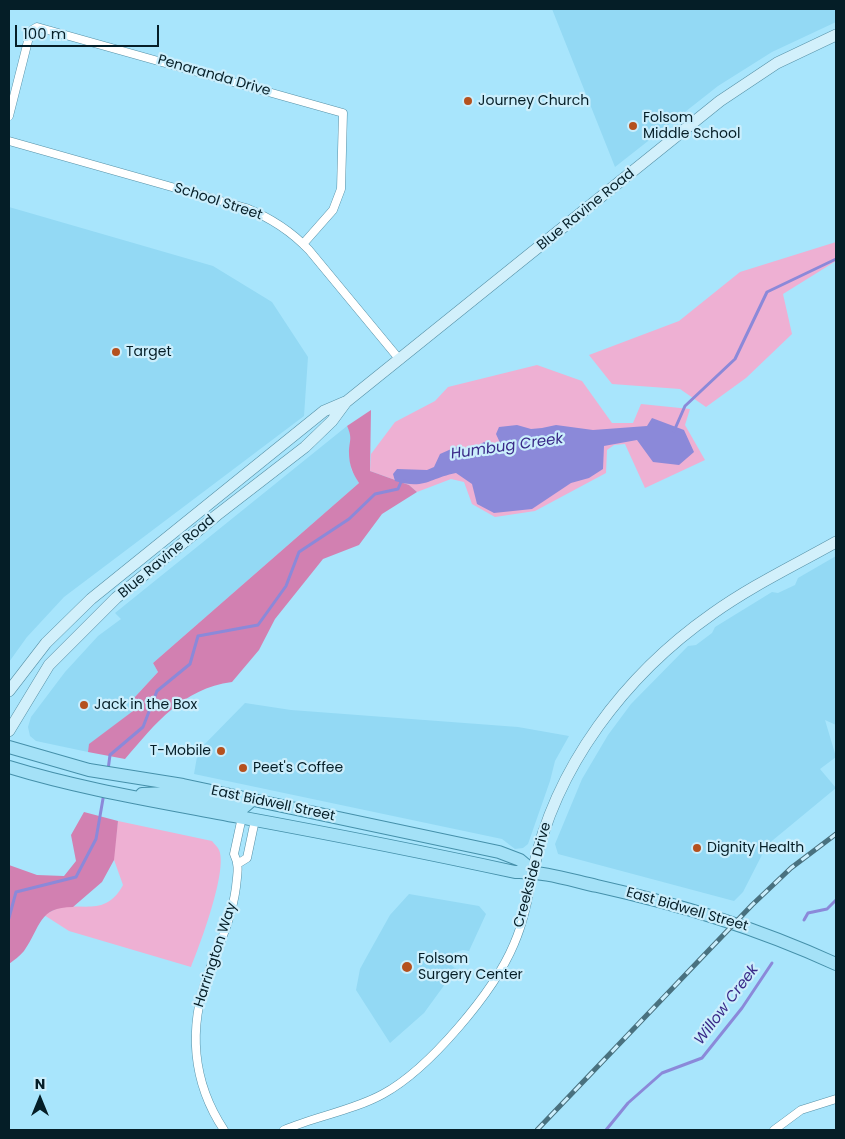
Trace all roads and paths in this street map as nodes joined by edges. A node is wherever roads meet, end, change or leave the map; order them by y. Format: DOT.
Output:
graph roads {
  1 [pos="836,35"];
  2 [pos="9,116"];
  3 [pos="9,141"];
  4 [pos="303,244"];
  5 [pos="400,360"];
  6 [pos="346,402"];
  7 [pos="304,428"];
  8 [pos="266,478"];
  9 [pos="836,542"];
  10 [pos="123,574"];
  11 [pos="98,617"];
  12 [pos="9,691"];
  13 [pos="9,731"];
  14 [pos="9,748"];
  15 [pos="9,767"];
  16 [pos="121,795"];
  17 [pos="252,800"];
  18 [pos="242,817"];
  19 [pos="256,820"];
  20 [pos="361,823"];
  21 [pos="239,863"];
  22 [pos="533,871"];
  23 [pos="836,964"];
  24 [pos="836,1099"];
  25 [pos="224,1130"];
  26 [pos="284,1130"];
  27 [pos="774,1130"];
  1 -- 5 [label="main road, Blue Ravine Road"];
  2 -- 4 [label="street, Penaranda Drive"];
  3 -- 4 [label="street, School Street"];
  4 -- 5 [label="street, School Street"];
  5 -- 6 [label="main road, Blue Ravine Road"];
  6 -- 7 [label="main road, Blue Ravine Road"];
  6 -- 8 [label="main road, Blue Ravine Road"];
  7 -- 8 [label="main road"];
  7 -- 10 [label="main road, Blue Ravine Road"];
  8 -- 11 [label="main road, Blue Ravine Road"];
  9 -- 22 [label="main road, Creekside Drive"];
  10 -- 11 [label="main road"];
  10 -- 12 [label="main road, Blue Ravine Road"];
  11 -- 13 [label="main road, Blue Ravine Road"];
  14 -- 17 [label="main road, East Bidwell Street"];
  15 -- 16 [label="main road, East Bidwell Street"];
  16 -- 17 [label="main road"];
  16 -- 18 [label="main road, East Bidwell Street"];
  17 -- 20 [label="main road, East Bidwell Street"];
  18 -- 19 [label="main road, East Bidwell Street"];
  18 -- 20 [label="main road"];
  18 -- 21 [label="street, Harrington Way"];
  19 -- 21 [label="street, Harrington Way"];
  19 -- 22 [label="main road, East Bidwell Street"];
  20 -- 22 [label="main road, East Bidwell Street"];
  21 -- 25 [label="street, Harrington Way"];
  22 -- 23 [label="main road, East Bidwell Street"];
  22 -- 26 [label="street, Creekside Drive"];
  24 -- 27 [label="street"];
}
